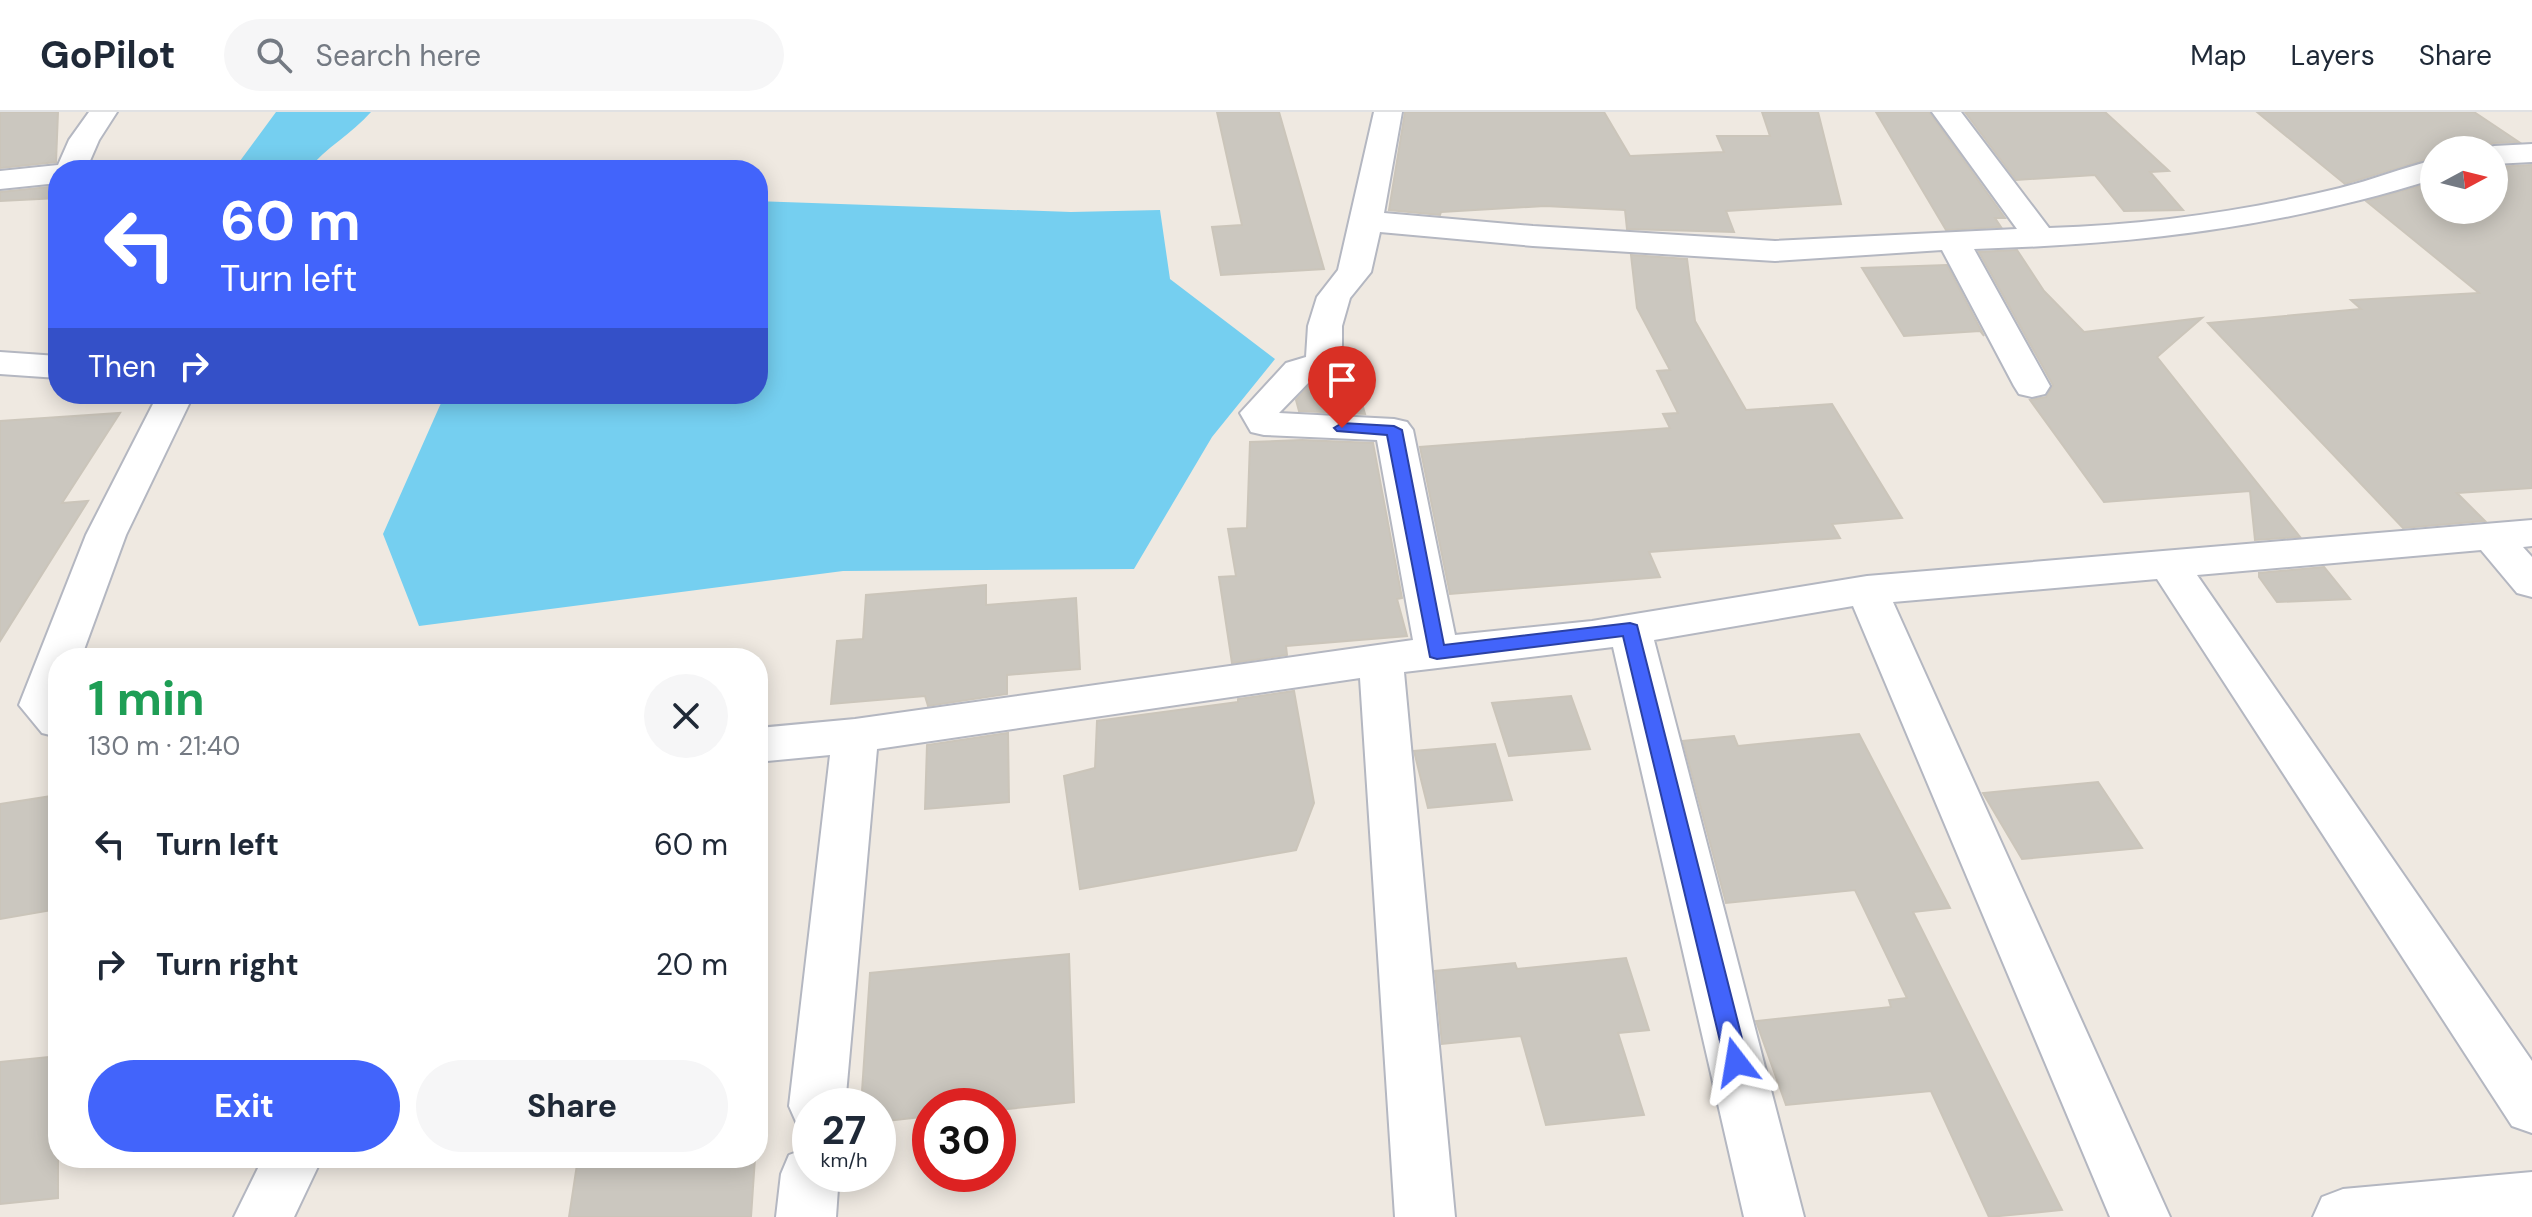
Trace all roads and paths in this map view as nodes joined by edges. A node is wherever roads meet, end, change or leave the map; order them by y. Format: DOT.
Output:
graph roads {
  1 [pos="103,112"];
  2 [pos="1388,112"];
  3 [pos="1946,112"];
  4 [pos="2532,153"];
  5 [pos="2508,154"];
  6 [pos="75,160"];
  7 [pos="2420,173"];
  8 [pos="48,175"];
  9 [pos="0,180"];
  10 [pos="1367,221"];
  11 [pos="2040,237"];
  12 [pos="1953,240"];
  13 [pos="0,363"];
  14 [pos="48,366"];
  15 [pos="2032,386"];
  16 [pos="171,404"];
  17 [pos="2512,535"];
  18 [pos="2168,564"];
  19 [pos="2532,583"];
  20 [pos="1867,590"];
  21 [pos="1630,629"];
  22 [pos="64,648"];
  23 [pos="1437,652"];
  24 [pos="1381,662"];
  25 [pos="48,689"];
  26 [pos="48,711"];
  27 [pos="855,736"];
  28 [pos="768,744"];
  29 [pos="819,1088"];
  30 [pos="2532,1108"];
  31 [pos="288,1168"];
  32 [pos="808,1192"];
  33 [pos="2532,1199"];
  34 [pos="264,1217"];
  35 [pos="806,1217"];
  36 [pos="1425,1217"];
  37 [pos="1774,1217"];
  38 [pos="2140,1217"];
  39 [pos="2343,1217"];
  1 -- 6 [label="street"];
  2 -- 10 [label="street"];
  3 -- 11 [label="street"];
  4 -- 5 [label="street"];
  7 -- 11 [label="street"];
  8 -- 9 [label="street"];
  10 -- 12 [label="street"];
  10 -- 23 [label="street"];
  11 -- 12 [label="street"];
  12 -- 15 [label="street"];
  13 -- 14 [label="street"];
  16 -- 22 [label="street"];
  17 -- 18 [label="street"];
  17 -- 19 [label="street"];
  18 -- 20 [label="street"];
  18 -- 30 [label="street"];
  20 -- 21 [label="street"];
  20 -- 38 [label="street"];
  21 -- 23 [label="street"];
  21 -- 37 [label="street"];
  23 -- 24 [label="street"];
  24 -- 27 [label="street"];
  24 -- 36 [label="street"];
  25 -- 26 [label="street"];
  27 -- 28 [label="street"];
  27 -- 29 [label="street"];
  31 -- 34 [label="street"];
  32 -- 35 [label="street"];
  33 -- 39 [label="street"];
}
